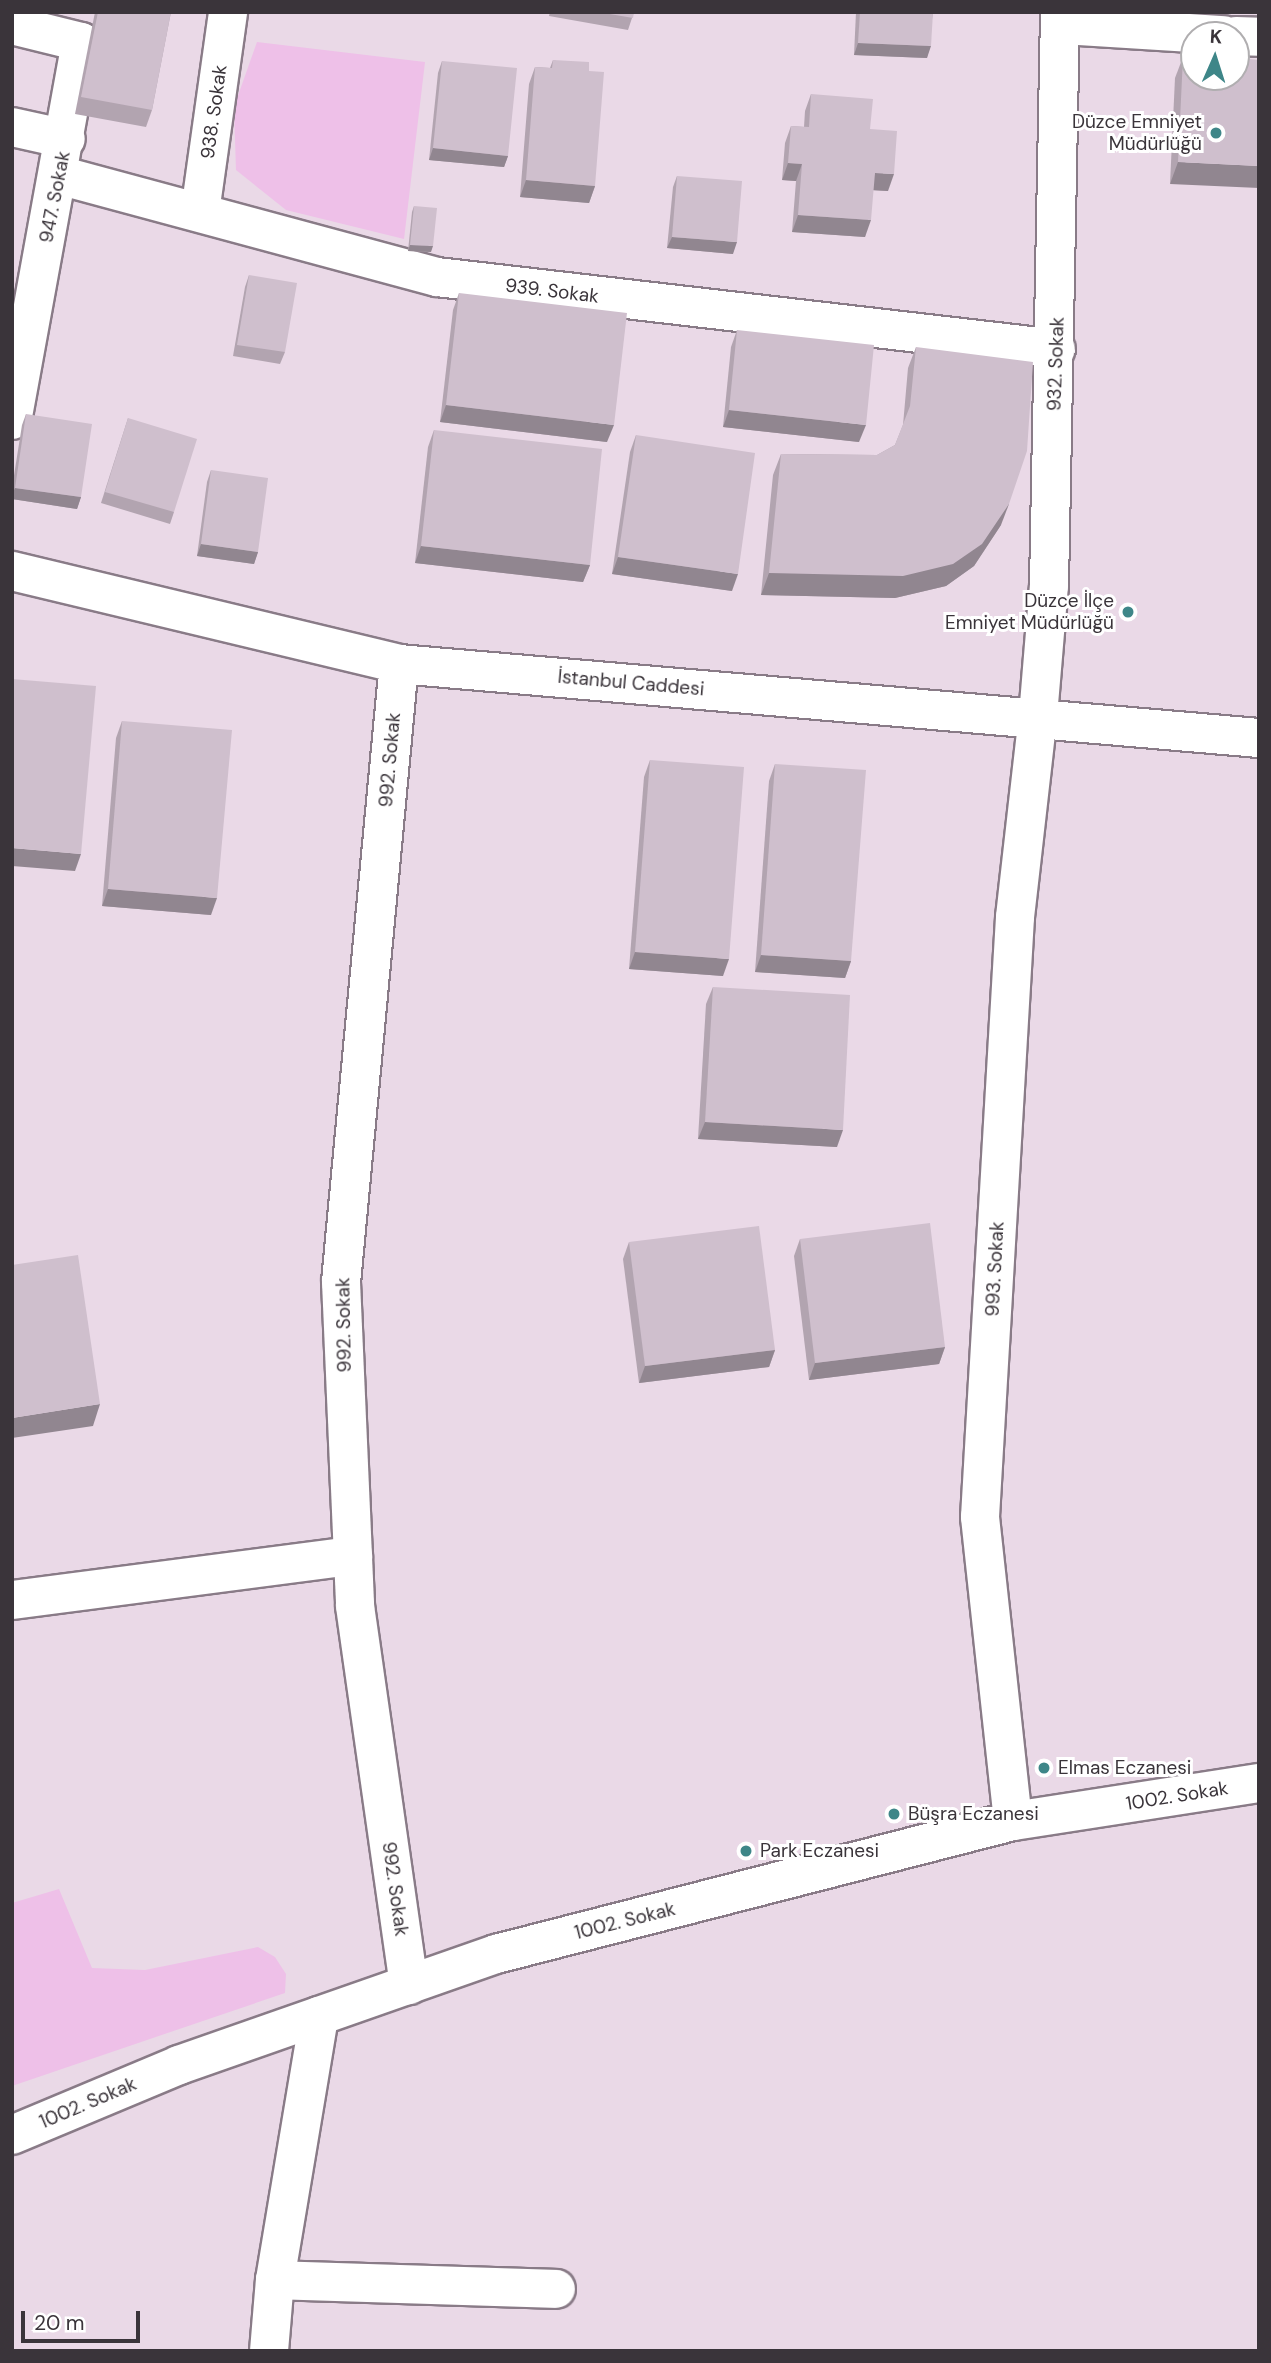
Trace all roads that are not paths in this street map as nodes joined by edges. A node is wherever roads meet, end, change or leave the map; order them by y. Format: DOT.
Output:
graph roads {
  1 [pos="228,12"];
  2 [pos="1062,18"];
  3 [pos="12,25"];
  4 [pos="1180,30"];
  5 [pos="12,127"];
  6 [pos="63,157"];
  7 [pos="200,212"];
  8 [pos="1056,349"];
  9 [pos="12,420"];
  10 [pos="12,572"];
  11 [pos="399,664"];
  12 [pos="1038,716"];
  13 [pos="1259,738"];
  14 [pos="353,1556"];
  15 [pos="12,1600"];
  16 [pos="1259,1783"];
  17 [pos="1013,1821"];
  18 [pos="409,1985"];
  19 [pos="319,2016"];
  20 [pos="12,2135"];
  21 [pos="275,2280"];
  22 [pos="556,2289"];
  23 [pos="269,2351"];
  1 -- 7 [label="street, 938. Sokak"];
  2 -- 4 [label="street"];
  2 -- 8 [label="street, 932. Sokak"];
  3 -- 6 [label="street, 947. Sokak"];
  5 -- 6 [label="street, 939. Sokak"];
  6 -- 7 [label="street, 939. Sokak"];
  6 -- 9 [label="street, 947. Sokak"];
  7 -- 8 [label="street, 939. Sokak"];
  8 -- 12 [label="street, 932. Sokak"];
  10 -- 11 [label="street, İstanbul Caddesi"];
  11 -- 12 [label="street, İstanbul Caddesi"];
  11 -- 14 [label="street, 992. Sokak"];
  12 -- 13 [label="street, İstanbul Caddesi"];
  12 -- 17 [label="street, 993. Sokak"];
  14 -- 15 [label="street"];
  14 -- 18 [label="street, 992. Sokak"];
  16 -- 17 [label="street, 1002. Sokak"];
  17 -- 18 [label="street, 1002. Sokak"];
  18 -- 19 [label="street, 1002. Sokak"];
  19 -- 20 [label="street, 1002. Sokak"];
  19 -- 21 [label="street"];
  21 -- 22 [label="street"];
  21 -- 23 [label="street"];
}
